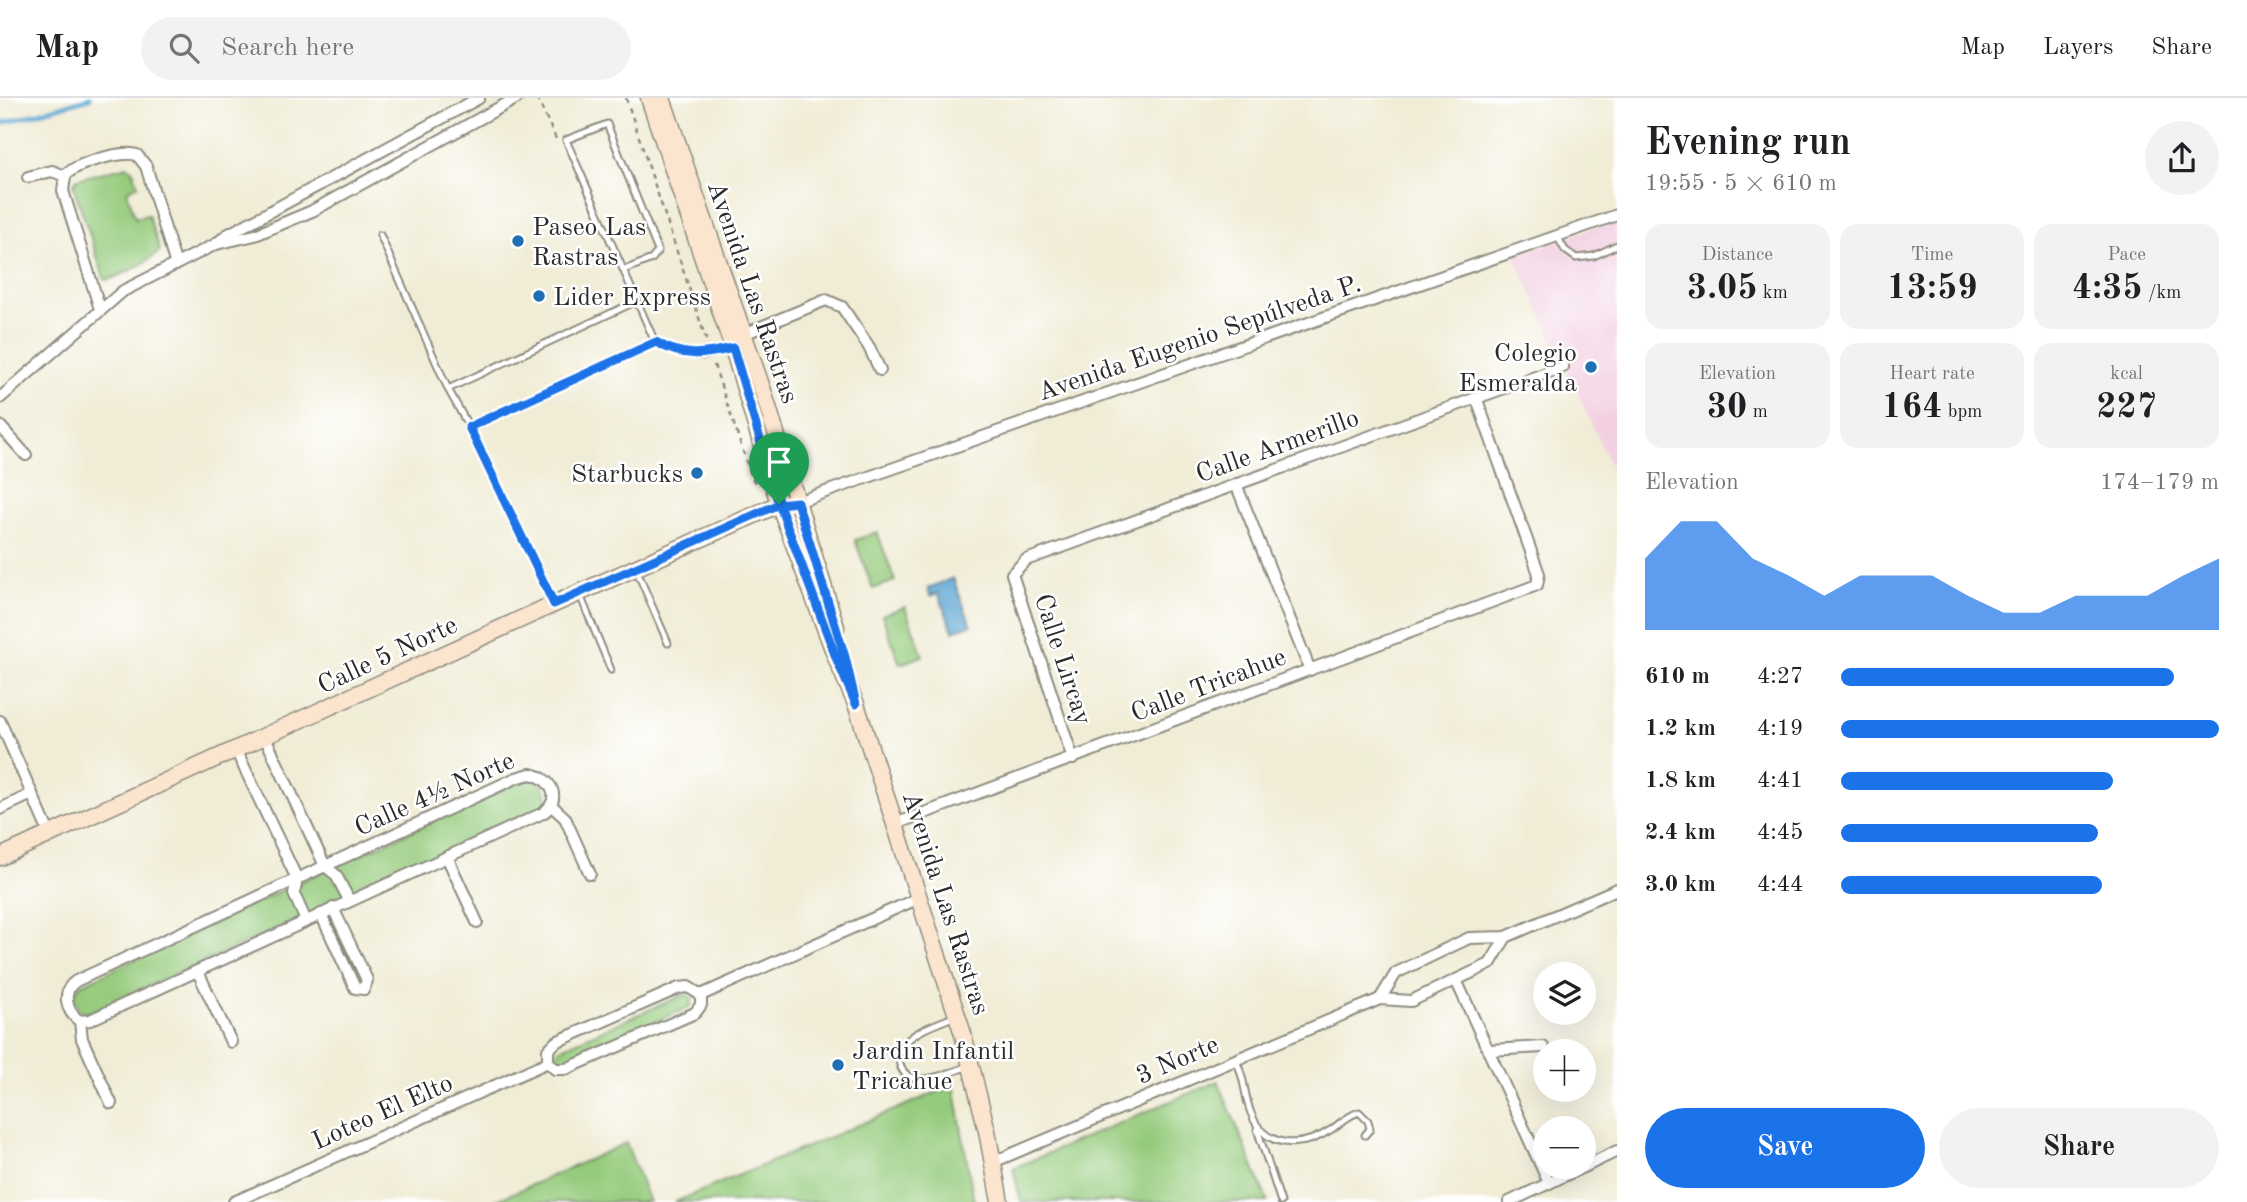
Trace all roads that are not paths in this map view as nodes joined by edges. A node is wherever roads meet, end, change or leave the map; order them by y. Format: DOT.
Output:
graph roads {
  1 [pos="479,98"];
  2 [pos="517,98"];
  3 [pos="649,98"];
  4 [pos="662,98"];
  5 [pos="431,125"];
  6 [pos="440,140"];
  7 [pos="341,174"];
  8 [pos="65,176"];
  9 [pos="28,177"];
  10 [pos="351,190"];
  11 [pos="1617,215"];
  12 [pos="380,235"];
  13 [pos="1557,236"];
  14 [pos="216,244"];
  15 [pos="1617,246"];
  16 [pos="176,265"];
  17 [pos="624,270"];
  18 [pos="637,301"];
  19 [pos="100,309"];
  20 [pos="744,334"];
  21 [pos="656,342"];
  22 [pos="733,348"];
  23 [pos="1563,367"];
  24 [pos="880,370"];
  25 [pos="448,389"];
  26 [pos="1476,397"];
  27 [pos="0,398"];
  28 [pos="0,426"];
  29 [pos="469,427"];
  30 [pos="26,455"];
  31 [pos="1236,484"];
  32 [pos="797,502"];
  33 [pos="779,504"];
  34 [pos="636,569"];
  35 [pos="1012,574"];
  36 [pos="579,593"];
  37 [pos="554,604"];
  38 [pos="668,643"];
  39 [pos="611,670"];
  40 [pos="1310,670"];
  41 [pos="856,704"];
  42 [pos="0,721"];
  43 [pos="265,737"];
  44 [pos="236,750"];
  45 [pos="1073,759"];
  46 [pos="32,794"];
  47 [pos="551,806"];
  48 [pos="0,809"];
  49 [pos="895,824"];
  50 [pos="50,835"];
  51 [pos="0,857"];
  52 [pos="447,857"];
  53 [pos="325,866"];
  54 [pos="590,874"];
  55 [pos="296,879"];
  56 [pos="1617,889"];
  57 [pos="919,898"];
  58 [pos="349,901"];
  59 [pos="333,908"];
  60 [pos="321,914"];
  61 [pos="306,921"];
  62 [pos="477,922"];
  63 [pos="1506,937"];
  64 [pos="198,972"];
  65 [pos="1456,980"];
  66 [pos="701,995"];
  67 [pos="1380,999"];
  68 [pos="957,1015"];
  69 [pos="80,1021"];
  70 [pos="231,1042"];
  71 [pos="1533,1048"];
  72 [pos="1489,1050"];
  73 [pos="1235,1059"];
  74 [pos="548,1062"];
  75 [pos="972,1065"];
  76 [pos="111,1103"];
  77 [pos="1256,1126"];
  78 [pos="1365,1135"];
  79 [pos="1617,1151"];
  80 [pos="1596,1161"];
  81 [pos="993,1162"];
  82 [pos="1558,1179"];
  83 [pos="1549,1183"];
  84 [pos="234,1202"];
  85 [pos="1000,1202"];
  86 [pos="1281,1202"];
  87 [pos="1509,1202"];
  1 -- 5 [label="street"];
  2 -- 6 [label="street"];
  3 -- 22 [label="street, Avenida Las Rastras"];
  4 -- 20 [label="street, Avenida Las Rastras"];
  5 -- 6 [label="street"];
  5 -- 7 [label="street"];
  6 -- 10 [label="street"];
  7 -- 10 [label="street"];
  7 -- 14 [label="street"];
  8 -- 9 [label="street"];
  8 -- 16 [label="street"];
  8 -- 19 [label="street"];
  10 -- 14 [label="street"];
  11 -- 13 [label="street, Avenida Eugenio Sepúlveda P."];
  12 -- 25 [label="lane"];
  13 -- 15 [label="lane"];
  13 -- 32 [label="street, Avenida Eugenio Sepúlveda P."];
  14 -- 16 [label="street"];
  16 -- 19 [label="street"];
  17 -- 17 [label="lane"];
  17 -- 18 [label="lane"];
  18 -- 21 [label="lane"];
  18 -- 25 [label="lane"];
  19 -- 27 [label="street"];
  20 -- 24 [label="street"];
  20 -- 32 [label="street, Avenida Las Rastras"];
  21 -- 22 [label="lane"];
  21 -- 29 [label="lane"];
  22 -- 33 [label="street, Avenida Las Rastras"];
  23 -- 26 [label="street, Calle Armerillo"];
  25 -- 29 [label="lane"];
  26 -- 31 [label="street, Calle Armerillo"];
  26 -- 40 [label="street, Calle Tricahue"];
  28 -- 30 [label="street"];
  29 -- 37 [label="lane"];
  31 -- 35 [label="street, Calle Armerillo"];
  31 -- 40 [label="street"];
  32 -- 33 [label="street, Calle 5 Norte"];
  32 -- 41 [label="street, Avenida Las Rastras"];
  33 -- 34 [label="street, Calle 5 Norte"];
  33 -- 41 [label="street, Avenida Las Rastras"];
  34 -- 36 [label="street, Calle 5 Norte"];
  34 -- 38 [label="lane"];
  35 -- 45 [label="street, Calle Lircay"];
  36 -- 37 [label="street, Calle 5 Norte"];
  36 -- 39 [label="lane"];
  37 -- 43 [label="street, Calle 5 Norte"];
  40 -- 45 [label="street, Calle Tricahue"];
  41 -- 49 [label="street, Avenida Las Rastras"];
  42 -- 46 [label="street"];
  43 -- 44 [label="street, Calle 5 Norte"];
  43 -- 53 [label="street"];
  44 -- 50 [label="street, Calle 5 Norte"];
  44 -- 55 [label="street"];
  45 -- 49 [label="street, Calle Tricahue"];
  46 -- 48 [label="street"];
  46 -- 50 [label="street"];
  47 -- 52 [label="street"];
  47 -- 53 [label="street, Calle 4½ Norte"];
  47 -- 54 [label="street"];
  49 -- 57 [label="street, Avenida Las Rastras"];
  50 -- 51 [label="street, Calle 5 Norte"];
  52 -- 58 [label="street"];
  52 -- 62 [label="street"];
  53 -- 55 [label="street, Calle 4½ Norte"];
  53 -- 58 [label="street"];
  55 -- 61 [label="street"];
  55 -- 69 [label="street, Calle 4½ Norte"];
  56 -- 63 [label="street"];
  57 -- 66 [label="street, Loteo El Elto"];
  57 -- 68 [label="street, Avenida Las Rastras"];
  58 -- 59 [label="street"];
  59 -- 60 [label="street"];
  59 -- 60 [label="street"];
  60 -- 61 [label="street"];
  61 -- 64 [label="street"];
  63 -- 65 [label="street, 3 Norte"];
  63 -- 67 [label="street"];
  64 -- 69 [label="street"];
  64 -- 70 [label="street"];
  65 -- 67 [label="street, 3 Norte"];
  65 -- 72 [label="street"];
  66 -- 74 [label="street, Loteo El Elto"];
  66 -- 74 [label="street, Loteo El Elto"];
  67 -- 73 [label="street, 3 Norte"];
  68 -- 75 [label="street, Avenida Las Rastras"];
  68 -- 75 [label="lane"];
  69 -- 76 [label="street, Calle 4½ Norte"];
  71 -- 72 [label="street"];
  72 -- 83 [label="street"];
  73 -- 77 [label="lane"];
  73 -- 81 [label="street, 3 Norte"];
  74 -- 84 [label="street, Loteo El Elto"];
  75 -- 81 [label="street, Avenida Las Rastras"];
  77 -- 78 [label="lane"];
  77 -- 86 [label="lane"];
  79 -- 80 [label="street"];
  81 -- 85 [label="street, Avenida Las Rastras"];
  82 -- 83 [label="street"];
  83 -- 87 [label="street"];
}
